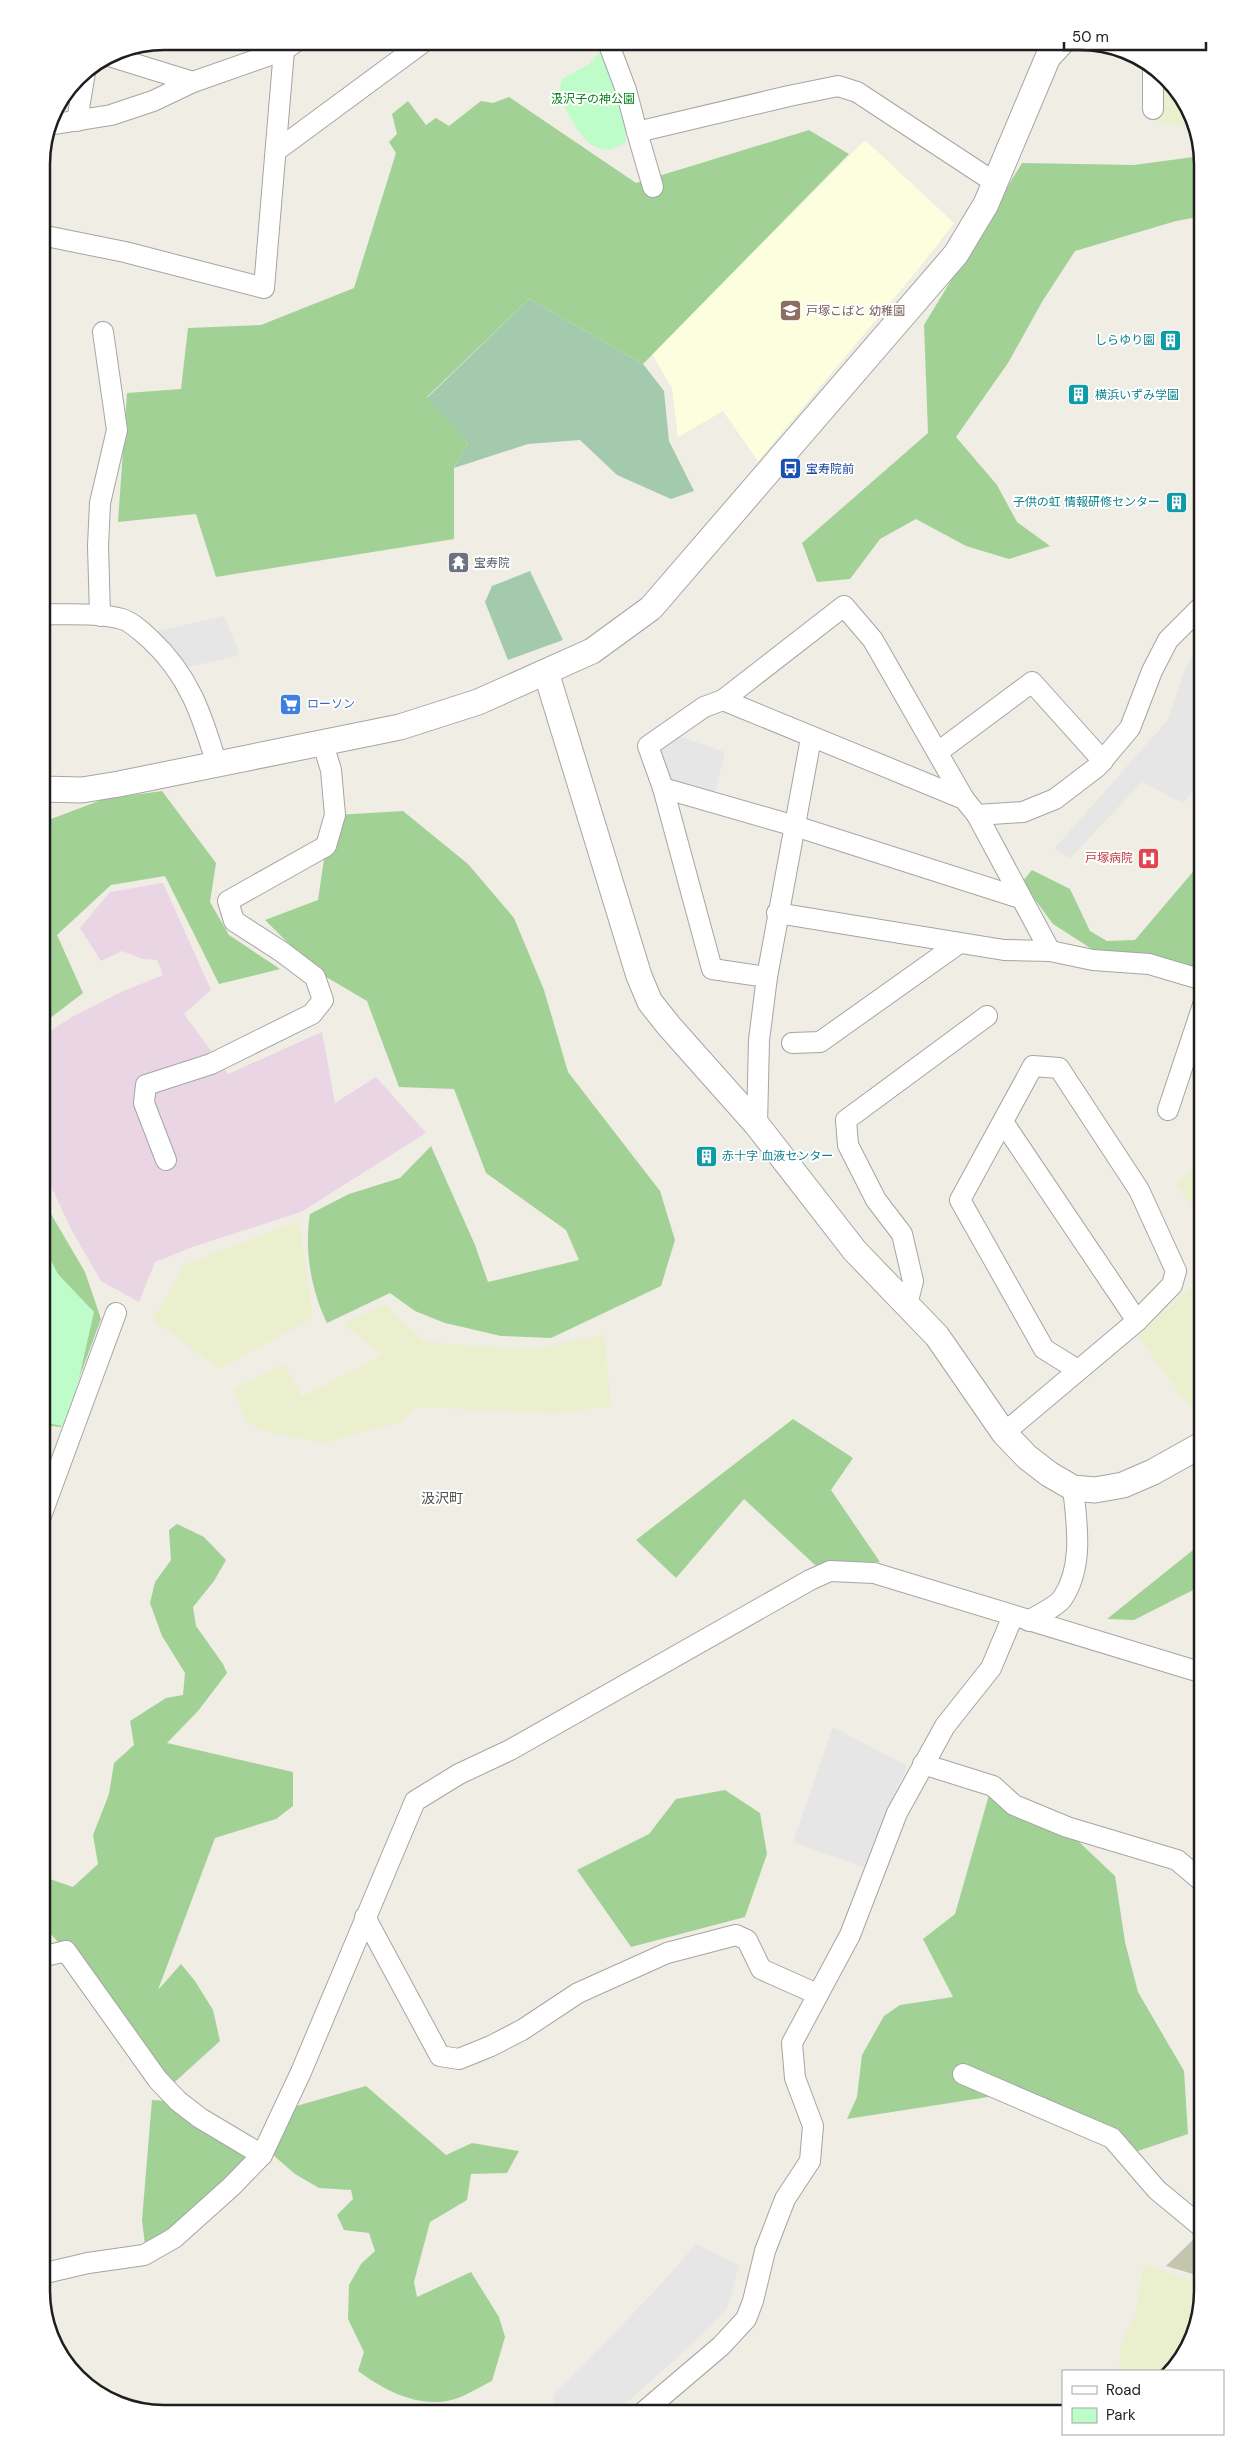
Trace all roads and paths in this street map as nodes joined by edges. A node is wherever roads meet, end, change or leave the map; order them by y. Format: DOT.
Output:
graph roads {
  1 [pos="272,50"];
  2 [pos="286,50"];
  3 [pos="413,50"];
  4 [pos="614,50"];
  5 [pos="1055,50"];
  6 [pos="120,59"];
  7 [pos="1153,76"];
  8 [pos="193,82"];
  9 [pos="84,83"];
  10 [pos="1153,109"];
  11 [pos="77,121"];
  12 [pos="58,124"];
  13 [pos="637,132"];
  14 [pos="276,151"];
  15 [pos="994,182"];
  16 [pos="654,187"];
  17 [pos="50,241"];
  18 [pos="103,332"];
  19 [pos="50,614"];
  20 [pos="1194,614"];
  21 [pos="100,616"];
  22 [pos="546,672"];
  23 [pos="723,700"];
  24 [pos="810,738"];
  25 [pos="323,744"];
  26 [pos="938,752"];
  27 [pos="1103,761"];
  28 [pos="218,764"];
  29 [pos="663,788"];
  30 [pos="50,789"];
  31 [pos="964,799"];
  32 [pos="977,815"];
  33 [pos="795,826"];
  34 [pos="1020,898"];
  35 [pos="777,912"];
  36 [pos="958,944"];
  37 [pos="1050,951"];
  38 [pos="767,977"];
  39 [pos="1194,977"];
  40 [pos="987,1016"];
  41 [pos="1194,1032"];
  42 [pos="792,1043"];
  43 [pos="1168,1110"];
  44 [pos="1003,1122"];
  45 [pos="757,1125"];
  46 [pos="166,1160"];
  47 [pos="907,1305"];
  48 [pos="116,1313"];
  49 [pos="1137,1321"];
  50 [pos="1078,1370"];
  51 [pos="1004,1433"];
  52 [pos="1194,1449"];
  53 [pos="1073,1488"];
  54 [pos="50,1492"];
  55 [pos="1021,1618"];
  56 [pos="1194,1670"];
  57 [pos="923,1764"];
  58 [pos="1194,1874"];
  59 [pos="365,1917"];
  60 [pos="50,1954"];
  61 [pos="817,1994"];
  62 [pos="963,2074"];
  63 [pos="262,2155"];
  64 [pos="1194,2221"];
  65 [pos="50,2272"];
  66 [pos="652,2405"];
  1 -- 8 [label="street"];
  2 -- 14 [label="street"];
  3 -- 14 [label="street"];
  4 -- 13 [label="street"];
  5 -- 15 [label="street"];
  6 -- 8 [label="street"];
  7 -- 10 [label="street"];
  8 -- 11 [label="street"];
  9 -- 11 [label="street"];
  11 -- 12 [label="street"];
  13 -- 15 [label="street"];
  13 -- 16 [label="street"];
  14 -- 17 [label="street"];
  15 -- 22 [label="street"];
  18 -- 21 [label="street"];
  19 -- 21 [label="street"];
  20 -- 27 [label="street"];
  21 -- 28 [label="street"];
  22 -- 25 [label="street"];
  22 -- 45 [label="street"];
  23 -- 24 [label="street"];
  23 -- 26 [label="street"];
  23 -- 29 [label="street"];
  24 -- 31 [label="street"];
  24 -- 33 [label="street"];
  25 -- 28 [label="street"];
  25 -- 46 [label="street"];
  26 -- 27 [label="street"];
  26 -- 31 [label="street"];
  27 -- 32 [label="street"];
  28 -- 30 [label="street"];
  29 -- 33 [label="street"];
  29 -- 38 [label="street"];
  31 -- 32 [label="street"];
  32 -- 34 [label="street"];
  33 -- 34 [label="street"];
  33 -- 35 [label="street"];
  34 -- 37 [label="street"];
  35 -- 36 [label="street"];
  35 -- 38 [label="street"];
  36 -- 37 [label="street"];
  36 -- 42 [label="street"];
  37 -- 39 [label="street"];
  38 -- 45 [label="street"];
  40 -- 47 [label="street"];
  41 -- 43 [label="street"];
  44 -- 49 [label="street"];
  44 -- 49 [label="street"];
  44 -- 50 [label="street"];
  45 -- 47 [label="street"];
  47 -- 51 [label="street"];
  48 -- 54 [label="street"];
  49 -- 50 [label="street"];
  50 -- 51 [label="street"];
  51 -- 53 [label="street"];
  52 -- 53 [label="street"];
  53 -- 55 [label="street"];
  55 -- 56 [label="street"];
  55 -- 57 [label="street"];
  55 -- 59 [label="street"];
  57 -- 58 [label="street"];
  57 -- 61 [label="street"];
  59 -- 61 [label="street"];
  59 -- 63 [label="street"];
  60 -- 63 [label="street"];
  61 -- 66 [label="street"];
  62 -- 64 [label="street"];
  63 -- 65 [label="street"];
}
